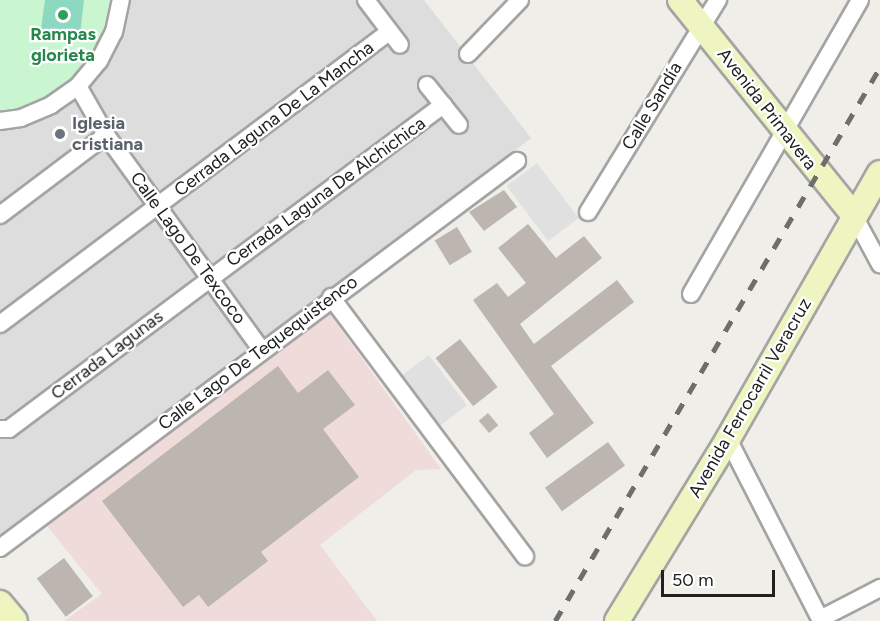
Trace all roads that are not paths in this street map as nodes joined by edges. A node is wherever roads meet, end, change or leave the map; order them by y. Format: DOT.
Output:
graph roads {
  1 [pos="121,0"];
  2 [pos="366,0"];
  3 [pos="520,0"];
  4 [pos="680,0"];
  5 [pos="718,0"];
  6 [pos="860,0"];
  7 [pos="701,26"];
  8 [pos="389,32"];
  9 [pos="400,45"];
  10 [pos="468,54"];
  11 [pos="428,85"];
  12 [pos="78,86"];
  13 [pos="443,105"];
  14 [pos="0,121"];
  15 [pos="459,125"];
  16 [pos="784,131"];
  17 [pos="106,135"];
  18 [pos="517,161"];
  19 [pos="880,173"];
  20 [pos="158,207"];
  21 [pos="588,212"];
  22 [pos="0,215"];
  23 [pos="854,216"];
  24 [pos="880,264"];
  25 [pos="210,278"];
  26 [pos="692,294"];
  27 [pos="331,297"];
  28 [pos="0,324"];
  29 [pos="261,349"];
  30 [pos="2,430"];
  31 [pos="728,439"];
  32 [pos="0,548"];
  33 [pos="525,556"];
  34 [pos="880,588"];
  35 [pos="0,603"];
  36 [pos="820,620"];
  37 [pos="15,621"];
  38 [pos="617,621"];
  1 -- 12 [label="street"];
  2 -- 8 [label="street"];
  3 -- 10 [label="street"];
  4 -- 7 [label="street, Avenida Primavera"];
  5 -- 7 [label="street, Calle Sandía"];
  6 -- 16 [label="street"];
  7 -- 16 [label="street, Avenida Primavera"];
  7 -- 21 [label="street, Calle Sandía"];
  8 -- 9 [label="street"];
  8 -- 20 [label="street, Cerrada Laguna De La Mancha"];
  11 -- 13 [label="street"];
  12 -- 14 [label="street"];
  12 -- 17 [label="street, Calle Lago De Texcoco"];
  13 -- 15 [label="street"];
  13 -- 25 [label="street, Cerrada Laguna De Alchichica"];
  16 -- 23 [label="street, Avenida Primavera"];
  16 -- 26 [label="street"];
  17 -- 20 [label="street, Calle Lago De Texcoco"];
  17 -- 22 [label="street"];
  18 -- 27 [label="street, Calle Lago De Tequequistenco"];
  19 -- 23 [label="street, Avenida Ferrocarril Veracruz"];
  20 -- 25 [label="street, Calle Lago De Texcoco"];
  20 -- 28 [label="street, Cerrada Laguna De La Mancha"];
  23 -- 24 [label="street"];
  23 -- 31 [label="street, Avenida Ferrocarril Veracruz"];
  25 -- 29 [label="street, Calle Lago De Texcoco"];
  25 -- 30 [label="street, Cerrada Lagunas"];
  27 -- 29 [label="street, Calle Lago De Tequequistenco"];
  27 -- 33 [label="street"];
  29 -- 32 [label="street, Calle Lago De Tequequistenco"];
  31 -- 36 [label="street"];
  31 -- 38 [label="street, Avenida Ferrocarril Veracruz"];
  34 -- 36 [label="street"];
  35 -- 37 [label="street"];
}
